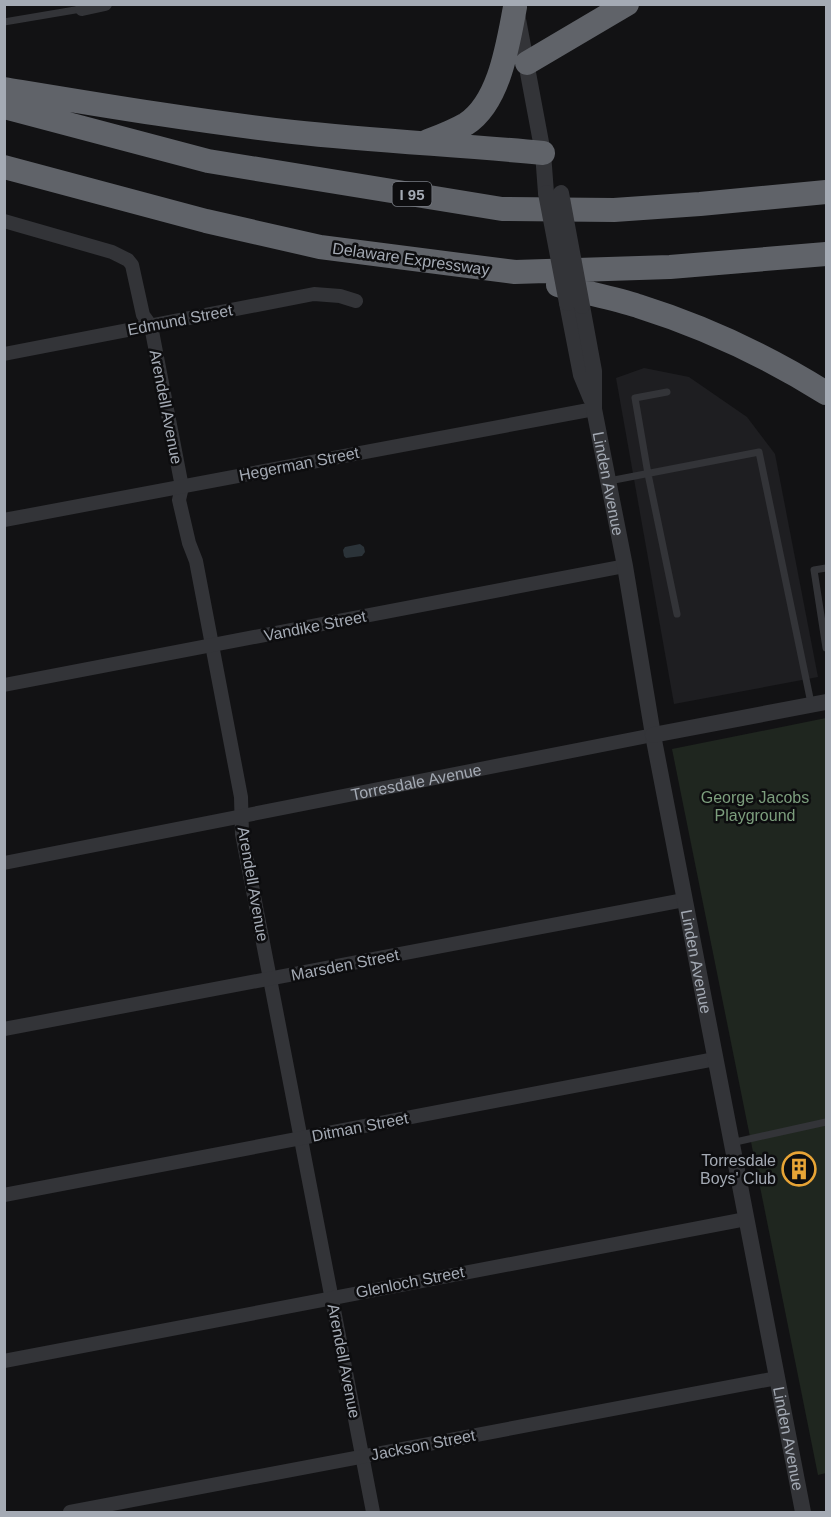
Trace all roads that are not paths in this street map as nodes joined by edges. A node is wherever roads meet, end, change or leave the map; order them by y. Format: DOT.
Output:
graph roads {
  1 [pos="105,4"];
  2 [pos="627,4"];
  3 [pos="515,6"];
  4 [pos="81,7"];
  5 [pos="4,22"];
  6 [pos="527,63"];
  7 [pos="4,88"];
  8 [pos="4,106"];
  9 [pos="426,142"];
  10 [pos="543,153"];
  11 [pos="4,167"];
  12 [pos="826,192"];
  13 [pos="4,221"];
  14 [pos="826,254"];
  15 [pos="515,272"];
  16 [pos="356,301"];
  17 [pos="151,326"];
  18 [pos="4,354"];
  19 [pos="667,392"];
  20 [pos="826,393"];
  21 [pos="594,408"];
  22 [pos="648,474"];
  23 [pos="608,481"];
  24 [pos="182,487"];
  25 [pos="4,520"];
  26 [pos="624,566"];
  27 [pos="826,568"];
  28 [pos="677,614"];
  29 [pos="213,645"];
  30 [pos="826,648"];
  31 [pos="4,685"];
  32 [pos="819,704"];
  33 [pos="653,735"];
  34 [pos="241,815"];
  35 [pos="4,863"];
  36 [pos="684,900"];
  37 [pos="270,979"];
  38 [pos="4,1029"];
  39 [pos="715,1059"];
  40 [pos="826,1122"];
  41 [pos="301,1138"];
  42 [pos="732,1143"];
  43 [pos="4,1195"];
  44 [pos="746,1219"];
  45 [pos="332,1297"];
  46 [pos="4,1361"];
  47 [pos="777,1378"];
  48 [pos="362,1457"];
  49 [pos="70,1512"];
  50 [pos="373,1512"];
  51 [pos="803,1512"];
  1 -- 4 [label="street"];
  2 -- 6 [label="highway"];
  3 -- 6 [label="street, Linden Avenue"];
  3 -- 9 [label="highway"];
  4 -- 5 [label="lane"];
  6 -- 10 [label="street, Linden Avenue"];
  7 -- 9 [label="highway"];
  8 -- 12 [label="highway, I 95"];
  9 -- 10 [label="highway"];
  10 -- 21 [label="street, Linden Avenue, bridge"];
  11 -- 15 [label="highway, Delaware Expressway"];
  13 -- 17 [label="street, Arendell Avenue"];
  14 -- 15 [label="highway, Delaware Expressway"];
  15 -- 20 [label="highway"];
  16 -- 17 [label="street, Edmund Street"];
  17 -- 18 [label="street, Edmund Street"];
  17 -- 24 [label="street, Arendell Avenue"];
  19 -- 22 [label="lane"];
  21 -- 23 [label="street, Linden Avenue"];
  21 -- 24 [label="street, Hegerman Street"];
  22 -- 23 [label="lane"];
  22 -- 28 [label="lane"];
  22 -- 32 [label="lane"];
  23 -- 26 [label="street, Linden Avenue"];
  24 -- 25 [label="street, Hegerman Street"];
  24 -- 29 [label="street, Arendell Avenue"];
  26 -- 29 [label="street, Vandike Street"];
  26 -- 33 [label="street, Linden Avenue"];
  27 -- 30 [label="lane"];
  29 -- 31 [label="street, Vandike Street"];
  29 -- 34 [label="street, Arendell Avenue"];
  32 -- 33 [label="street, Torresdale Avenue"];
  33 -- 34 [label="street, Torresdale Avenue"];
  33 -- 36 [label="street, Linden Avenue"];
  34 -- 35 [label="street, Torresdale Avenue"];
  34 -- 37 [label="street, Arendell Avenue"];
  36 -- 37 [label="street, Marsden Street"];
  36 -- 39 [label="street, Linden Avenue"];
  37 -- 38 [label="street, Marsden Street"];
  37 -- 41 [label="street, Arendell Avenue"];
  39 -- 41 [label="street, Ditman Street"];
  39 -- 42 [label="street, Linden Avenue"];
  40 -- 42 [label="lane"];
  41 -- 43 [label="street, Ditman Street"];
  41 -- 45 [label="street, Arendell Avenue"];
  42 -- 44 [label="street, Linden Avenue"];
  44 -- 45 [label="street, Glenloch Street"];
  44 -- 47 [label="street, Linden Avenue"];
  45 -- 46 [label="street, Glenloch Street"];
  45 -- 48 [label="street, Arendell Avenue"];
  47 -- 48 [label="street, Jackson Street"];
  47 -- 51 [label="street, Linden Avenue"];
  48 -- 49 [label="street, Jackson Street"];
  48 -- 50 [label="street, Arendell Avenue"];
}
